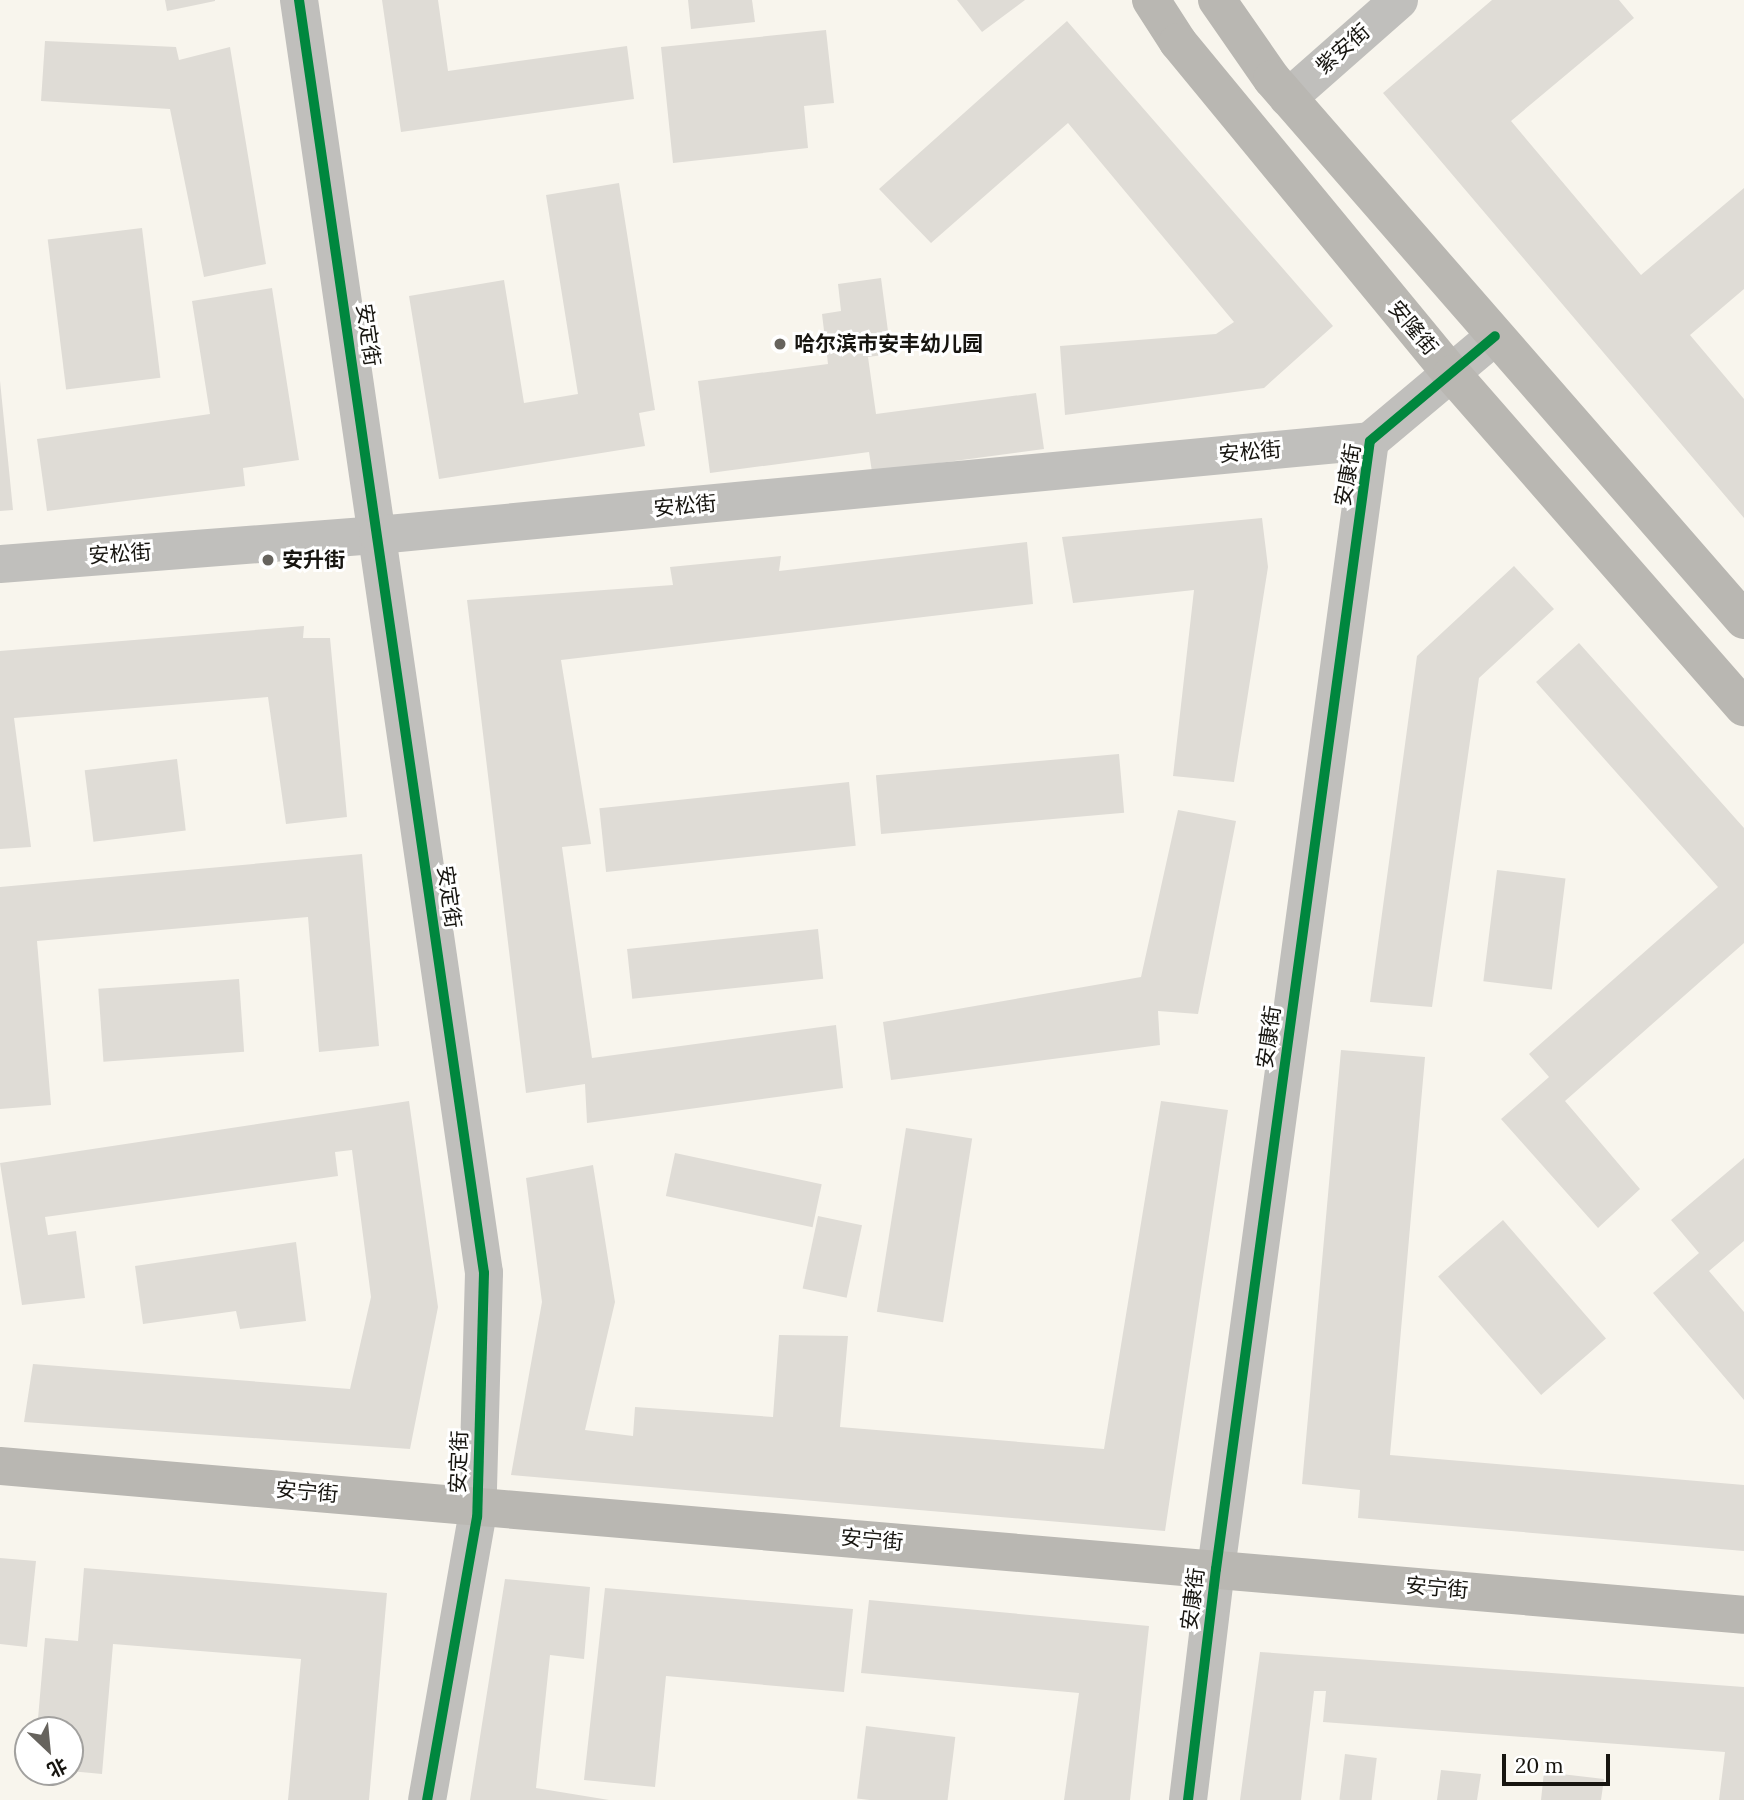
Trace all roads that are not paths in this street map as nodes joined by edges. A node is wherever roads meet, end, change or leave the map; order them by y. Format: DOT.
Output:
graph roads {
  1 [pos="299,0"];
  2 [pos="1151,0"];
  3 [pos="1217,0"];
  4 [pos="1399,0"];
  5 [pos="1288,98"];
  6 [pos="1495,336"];
  7 [pos="1452,374"];
  8 [pos="1370,441"];
  9 [pos="378,535"];
  10 [pos="0,564"];
  11 [pos="1744,620"];
  12 [pos="1744,707"];
  13 [pos="0,1466"];
  14 [pos="477,1507"];
  15 [pos="1216,1569"];
  16 [pos="1744,1615"];
  17 [pos="427,1800"];
  18 [pos="1188,1800"];
  1 -- 9 [label="street, 安定街"];
  2 -- 7 [label="main road, 安隆街"];
  3 -- 5 [label="main road"];
  4 -- 5 [label="street, 紫安街"];
  5 -- 6 [label="main road"];
  6 -- 7 [label="street, 安康街"];
  6 -- 11 [label="main road"];
  7 -- 8 [label="street, 安康街"];
  7 -- 12 [label="main road, 安隆街"];
  8 -- 9 [label="street, 安松街"];
  8 -- 15 [label="street, 安康街"];
  9 -- 10 [label="street, 安松街"];
  9 -- 14 [label="street, 安定街"];
  13 -- 14 [label="main road, 安宁街"];
  14 -- 15 [label="main road, 安宁街"];
  14 -- 17 [label="street, 安定街"];
  15 -- 16 [label="main road, 安宁街"];
  15 -- 18 [label="street, 安康街"];
}
